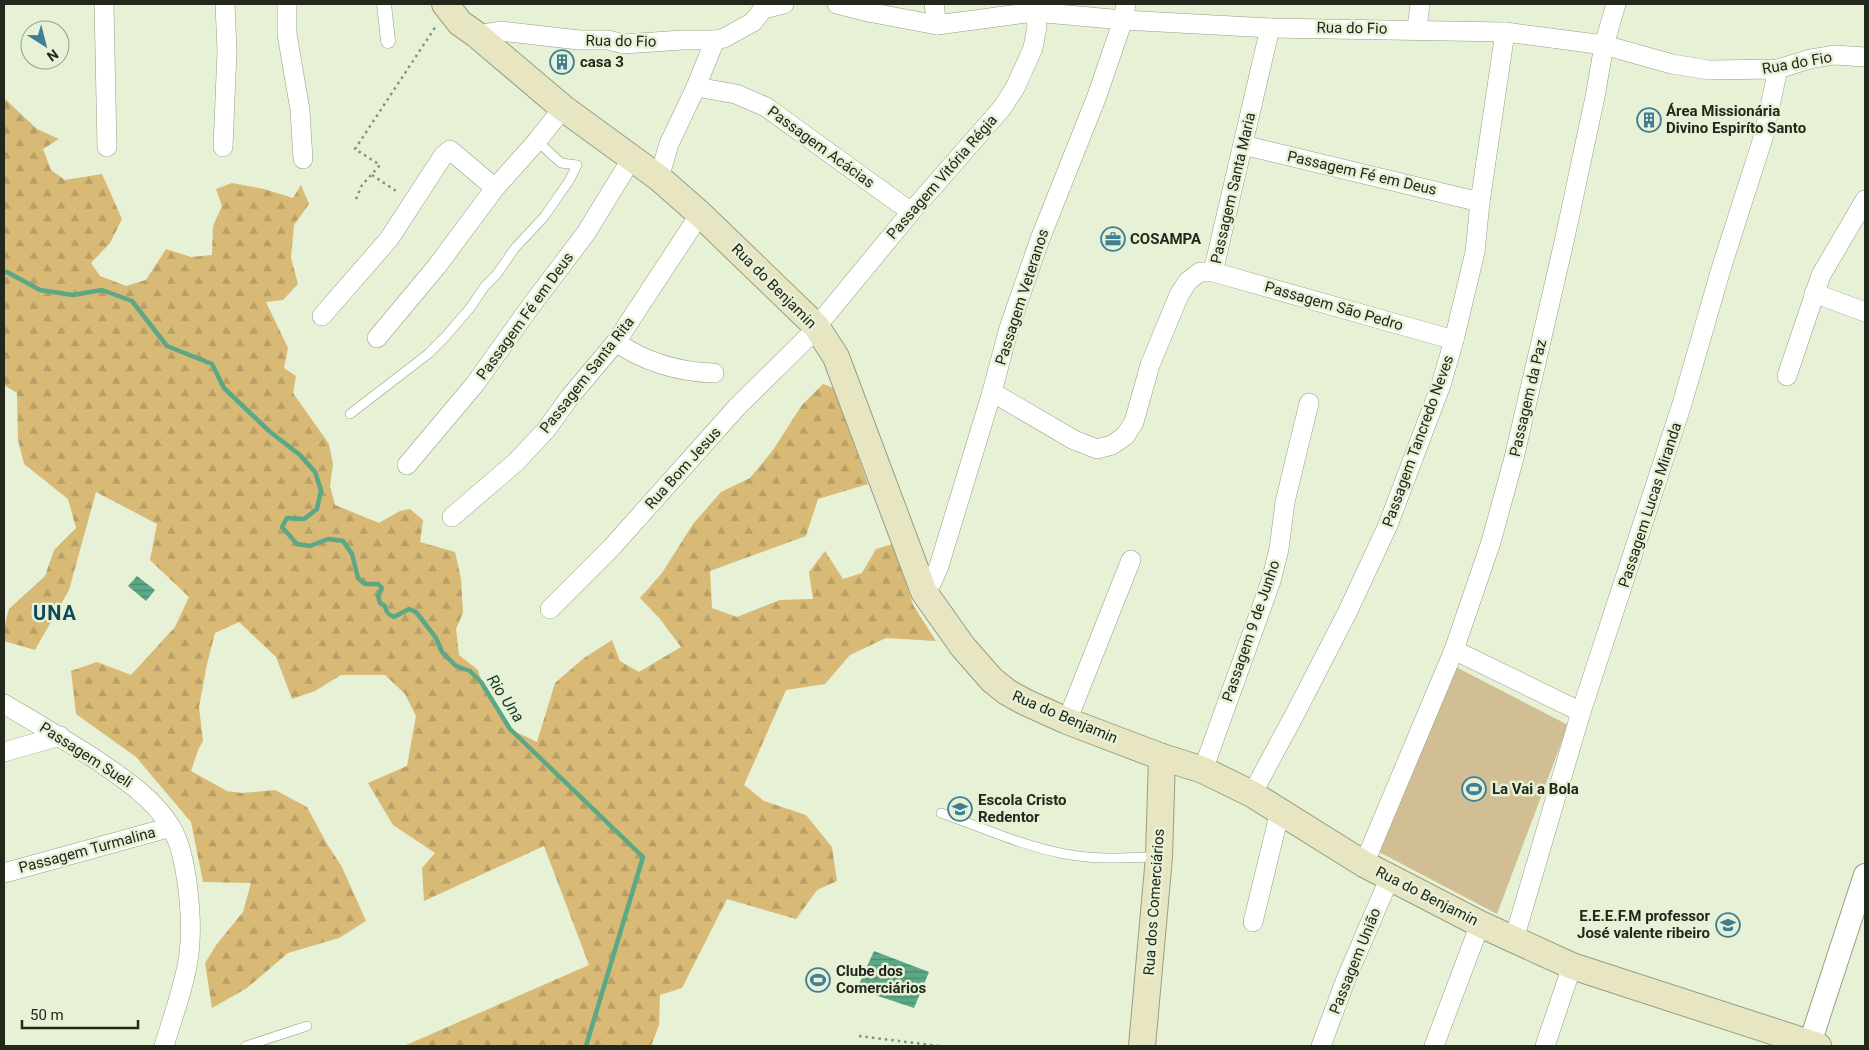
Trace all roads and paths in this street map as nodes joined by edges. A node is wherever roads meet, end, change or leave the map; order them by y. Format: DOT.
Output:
graph roads {
  1 [pos="104,4"];
  2 [pos="225,4"];
  3 [pos="287,4"];
  4 [pos="384,4"];
  5 [pos="784,4"];
  6 [pos="837,4"];
  7 [pos="934,4"];
  8 [pos="1420,4"];
  9 [pos="1616,4"];
  10 [pos="1034,8"];
  11 [pos="1124,12"];
  12 [pos="457,18"];
  13 [pos="937,25"];
  14 [pos="1270,28"];
  15 [pos="1417,29"];
  16 [pos="1505,32"];
  17 [pos="715,40"];
  18 [pos="388,41"];
  19 [pos="1604,45"];
  20 [pos="1865,57"];
  21 [pos="1778,69"];
  22 [pos="696,87"];
  23 [pos="563,108"];
  24 [pos="537,141"];
  25 [pos="1243,145"];
  26 [pos="107,147"];
  27 [pos="223,147"];
  28 [pos="632,158"];
  29 [pos="303,159"];
  30 [pos="372,175"];
  31 [pos="659,178"];
  32 [pos="495,188"];
  33 [pos="417,196"];
  34 [pos="356,199"];
  35 [pos="1865,200"];
  36 [pos="1480,202"];
  37 [pos="911,212"];
  38 [pos="700,214"];
  39 [pos="1213,272"];
  40 [pos="1814,293"];
  41 [pos="1865,312"];
  42 [pos="322,316"];
  43 [pos="816,326"];
  44 [pos="377,338"];
  45 [pos="1454,340"];
  46 [pos="616,342"];
  47 [pos="714,373"];
  48 [pos="1787,376"];
  49 [pos="992,392"];
  50 [pos="1309,403"];
  51 [pos="350,414"];
  52 [pos="407,465"];
  53 [pos="452,517"];
  54 [pos="1131,560"];
  55 [pos="924,592"];
  56 [pos="550,609"];
  57 [pos="1454,650"];
  58 [pos="4,704"];
  59 [pos="1581,712"];
  60 [pos="1067,721"];
  61 [pos="60,736"];
  62 [pos="4,752"];
  63 [pos="1162,757"];
  64 [pos="1203,770"];
  65 [pos="1252,794"];
  66 [pos="1280,811"];
  67 [pos="941,813"];
  68 [pos="171,827"];
  69 [pos="1159,857"];
  70 [pos="1364,864"];
  71 [pos="4,873"];
  72 [pos="1865,875"];
  73 [pos="1390,876"];
  74 [pos="1861,902"];
  75 [pos="1253,922"];
  76 [pos="1480,924"];
  77 [pos="1514,939"];
  78 [pos="1572,966"];
  79 [pos="307,1026"];
  80 [pos="859,1036"];
  81 [pos="1814,1045"];
  82 [pos="164,1046"];
  83 [pos="246,1046"];
  84 [pos="939,1046"];
  85 [pos="1142,1046"];
  86 [pos="1321,1046"];
  87 [pos="1434,1046"];
  88 [pos="1545,1046"];
  1 -- 26 [label="street"];
  2 -- 27 [label="street"];
  3 -- 29 [label="street"];
  4 -- 18 [label="street"];
  5 -- 17 [label="street, Rua do Fio"];
  6 -- 13 [label="street, Rua do Fio"];
  7 -- 13 [label="street"];
  8 -- 15 [label="street"];
  9 -- 19 [label="street, Passagem da Paz"];
  10 -- 11 [label="street, Rua do Fio"];
  10 -- 13 [label="street, Rua do Fio"];
  10 -- 37 [label="street, Passagem Vitória Régia"];
  11 -- 14 [label="street, Rua do Fio"];
  11 -- 49 [label="street, Passagem Veteranos"];
  12 -- 17 [label="street, Rua do Fio"];
  12 -- 23 [label="main road, Rua do Benjamin"];
  12 -- 30 [label="path"];
  14 -- 15 [label="street, Rua do Fio"];
  14 -- 25 [label="street, Passagem Santa Maria"];
  15 -- 16 [label="street, Rua do Fio"];
  16 -- 19 [label="street, Rua do Fio"];
  16 -- 36 [label="street, Passagem Tancredo Neves"];
  17 -- 22 [label="street"];
  19 -- 21 [label="street, Rua do Fio"];
  19 -- 57 [label="street, Passagem da Paz"];
  20 -- 21 [label="street, Rua do Fio"];
  21 -- 59 [label="street, Passagem Lucas Miranda"];
  22 -- 31 [label="street"];
  22 -- 37 [label="street, Passagem Acácias"];
  23 -- 24 [label="street"];
  23 -- 28 [label="main road, Rua do Benjamin"];
  24 -- 32 [label="street"];
  24 -- 51 [label="lane"];
  25 -- 36 [label="street, Passagem Fé em Deus"];
  25 -- 39 [label="street, Passagem Santa Maria"];
  28 -- 31 [label="main road, Rua do Benjamin"];
  28 -- 52 [label="street, Passagem Fé em Deus"];
  30 -- 33 [label="path"];
  30 -- 34 [label="path"];
  31 -- 38 [label="main road, Rua do Benjamin"];
  32 -- 33 [label="street"];
  32 -- 44 [label="street"];
  33 -- 42 [label="street"];
  35 -- 40 [label="street"];
  36 -- 45 [label="street, Passagem Tancredo Neves"];
  37 -- 43 [label="street, Passagem Vitória Régia"];
  38 -- 43 [label="main road, Rua do Benjamin"];
  38 -- 46 [label="street, Passagem Santa Rita"];
  39 -- 45 [label="street, Passagem São Pedro"];
  39 -- 49 [label="street, Passagem Santa Maria"];
  40 -- 41 [label="street"];
  40 -- 48 [label="street"];
  43 -- 55 [label="main road, Rua do Benjamin"];
  43 -- 56 [label="street, Rua Bom Jesus"];
  45 -- 65 [label="street, Passagem Tancredo Neves"];
  46 -- 47 [label="street"];
  46 -- 53 [label="street, Passagem Santa Rita"];
  49 -- 55 [label="street, Passagem Veteranos"];
  50 -- 64 [label="street, Passagem 9 de Junho"];
  54 -- 60 [label="street"];
  55 -- 60 [label="main road, Rua do Benjamin"];
  57 -- 59 [label="street"];
  57 -- 70 [label="street, Passagem da Paz"];
  58 -- 61 [label="street, Passagem Sueli"];
  59 -- 77 [label="street, Passagem Lucas Miranda"];
  60 -- 63 [label="main road, Rua do Benjamin"];
  61 -- 62 [label="street"];
  61 -- 68 [label="street, Passagem Sueli"];
  63 -- 64 [label="main road, Rua do Benjamin"];
  63 -- 69 [label="main road, Rua dos Comerciários"];
  64 -- 65 [label="main road, Rua do Benjamin"];
  65 -- 66 [label="main road, Rua do Benjamin"];
  66 -- 70 [label="main road, Rua do Benjamin"];
  66 -- 75 [label="street"];
  67 -- 69 [label="lane"];
  68 -- 71 [label="street, Passagem Turmalina"];
  68 -- 82 [label="street, Passagem Sueli"];
  69 -- 85 [label="main road, Rua dos Comerciários"];
  70 -- 73 [label="main road, Rua do Benjamin"];
  72 -- 74 [label="street"];
  73 -- 76 [label="main road, Rua do Benjamin"];
  73 -- 86 [label="street, Passagem União"];
  74 -- 81 [label="street"];
  76 -- 77 [label="main road, Rua do Benjamin"];
  76 -- 87 [label="street"];
  77 -- 78 [label="main road, Rua do Benjamin"];
  78 -- 81 [label="main road, Rua do Benjamin"];
  78 -- 88 [label="street"];
  79 -- 83 [label="lane"];
  80 -- 84 [label="path"];
}
